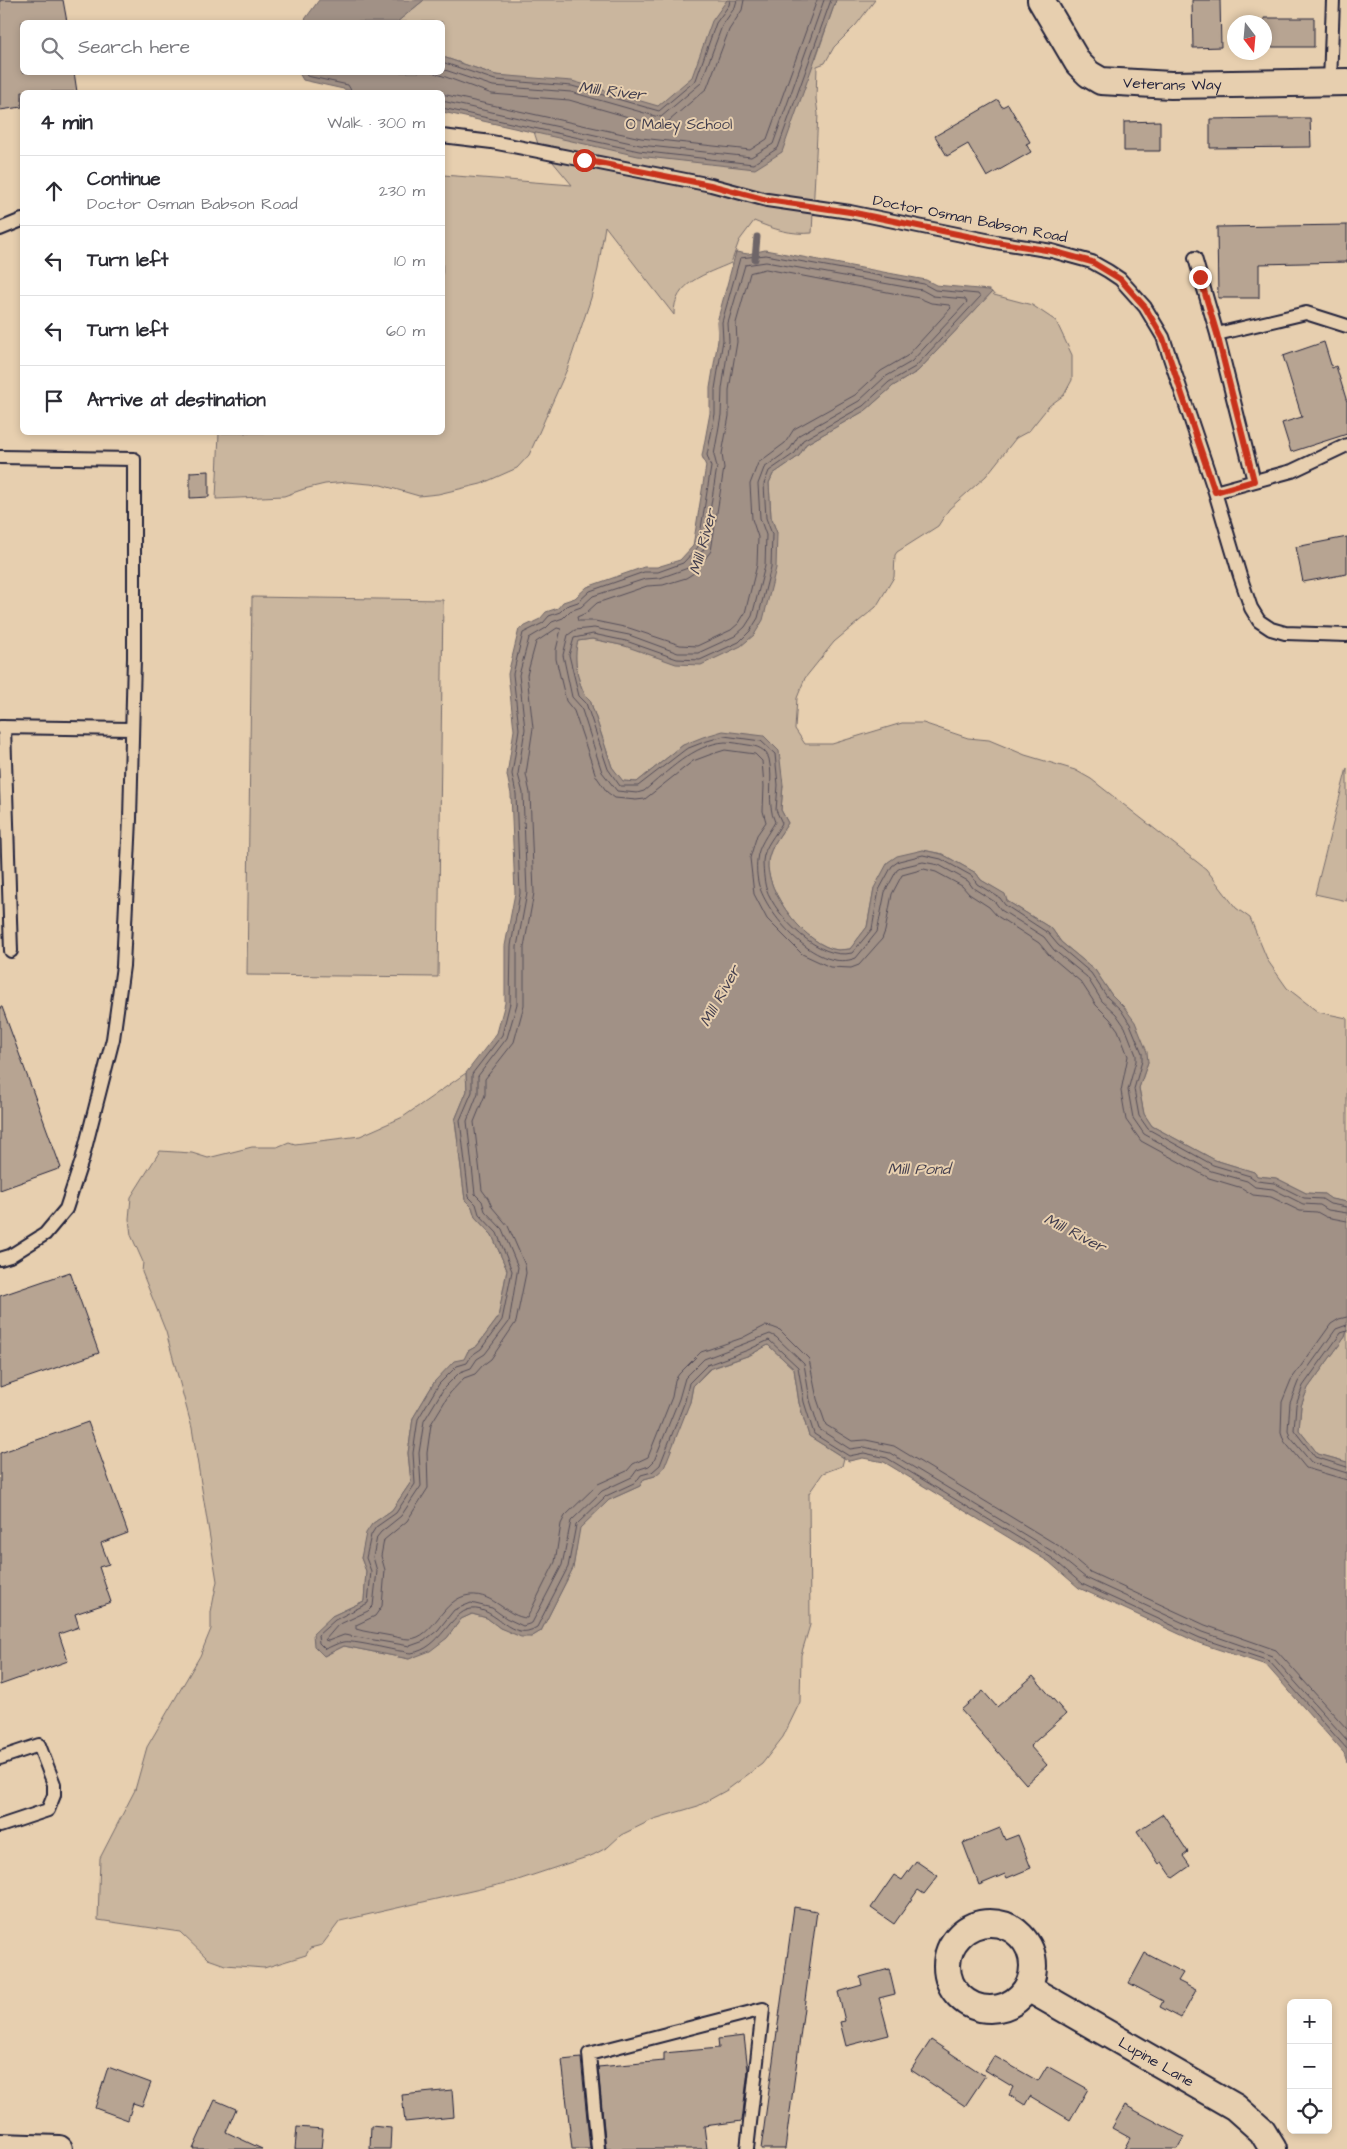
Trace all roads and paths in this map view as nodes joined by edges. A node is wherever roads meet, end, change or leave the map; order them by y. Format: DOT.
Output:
graph roads {
  1 [pos="1041,0"];
  2 [pos="1333,0"];
  3 [pos="1338,82"];
  4 [pos="445,136"];
  5 [pos="20,221"];
  6 [pos="0,229"];
  7 [pos="1195,258"];
  8 [pos="1347,326"];
  9 [pos="1217,334"];
  10 [pos="1347,445"];
  11 [pos="0,457"];
  12 [pos="1254,481"];
  13 [pos="1215,492"];
  14 [pos="1347,635"];
  15 [pos="2,727"];
  16 [pos="132,729"];
  17 [pos="11,951"];
  18 [pos="0,1259"];
  19 [pos="0,1758"];
  20 [pos="0,1826"];
  21 [pos="1028,1988"];
  22 [pos="0,2147"];
  23 [pos="59,2149"];
  24 [pos="598,2149"];
  25 [pos="747,2149"];
  26 [pos="1273,2149"];
  1 -- 3 [label="street, Veterans Way"];
  2 -- 3 [label="lane"];
  4 -- 13 [label="lane, Doctor Osman Babson Road"];
  5 -- 6 [label="lane"];
  7 -- 9 [label="lane"];
  8 -- 9 [label="lane"];
  9 -- 12 [label="lane"];
  10 -- 12 [label="lane"];
  11 -- 16 [label="lane"];
  12 -- 13 [label="lane"];
  13 -- 14 [label="lane, Doctor Osman Babson Road"];
  15 -- 16 [label="lane"];
  15 -- 17 [label="lane"];
  16 -- 18 [label="lane"];
  19 -- 20 [label="lane"];
  21 -- 26 [label="street, Lupine Lane"];
  22 -- 23 [label="street"];
  24 -- 25 [label="lane"];
}
